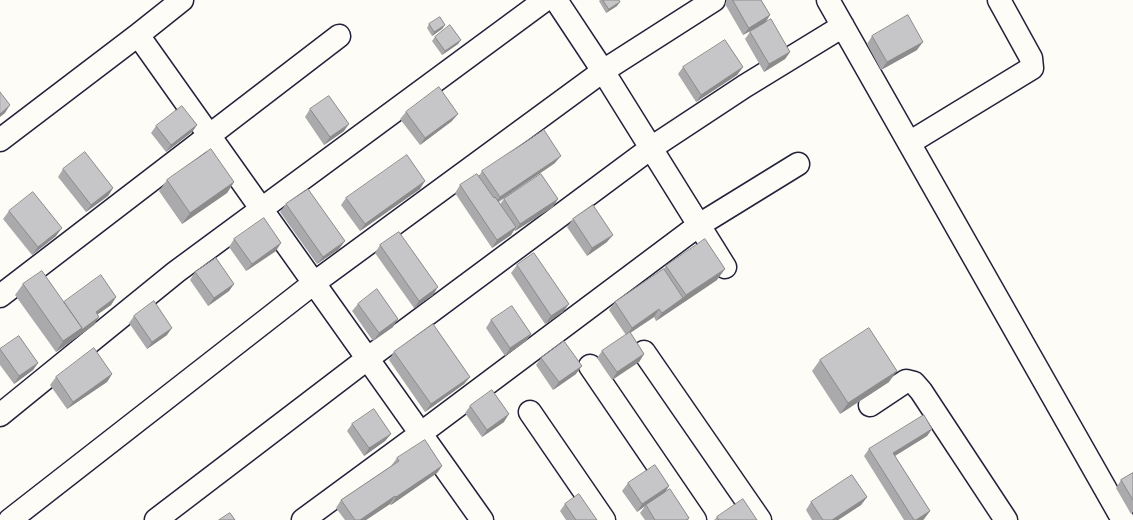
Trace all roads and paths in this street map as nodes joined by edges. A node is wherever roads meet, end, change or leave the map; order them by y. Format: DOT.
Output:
graph roads {
  1 [pos="182,0"];
  2 [pos="545,0"];
  3 [pos="556,0"];
  4 [pos="714,0"];
  5 [pos="828,0"];
  6 [pos="999,0"];
  7 [pos="843,26"];
  8 [pos="138,35"];
  9 [pos="338,36"];
  10 [pos="603,71"];
  11 [pos="209,136"];
  12 [pos="0,140"];
  13 [pos="909,143"];
  14 [pos="651,148"];
  15 [pos="798,164"];
  16 [pos="261,209"];
  17 [pos="699,225"];
  18 [pos="725,267"];
  19 [pos="314,283"];
  20 [pos="0,296"];
  21 [pos="644,352"];
  22 [pos="367,359"];
  23 [pos="590,366"];
  24 [pos="870,406"];
  25 [pos="530,412"];
  26 [pos="0,415"];
  27 [pos="420,434"];
  28 [pos="0,513"];
  29 [pos="5,520"];
  30 [pos="10,520"];
  31 [pos="156,520"];
  32 [pos="303,520"];
  33 [pos="482,520"];
  34 [pos="604,520"];
  35 [pos="696,520"];
  36 [pos="760,520"];
  37 [pos="1006,520"];
  38 [pos="1123,520"];
  1 -- 8 [label="street"];
  2 -- 16 [label="street"];
  3 -- 10 [label="street"];
  4 -- 10 [label="street"];
  5 -- 7 [label="street"];
  6 -- 13 [label="street"];
  7 -- 13 [label="street"];
  7 -- 14 [label="street"];
  8 -- 11 [label="street"];
  8 -- 12 [label="street"];
  9 -- 11 [label="street"];
  10 -- 14 [label="street"];
  10 -- 19 [label="street"];
  11 -- 16 [label="street"];
  11 -- 20 [label="street"];
  13 -- 38 [label="street"];
  14 -- 17 [label="street"];
  14 -- 22 [label="street"];
  15 -- 17 [label="street"];
  16 -- 19 [label="street"];
  16 -- 26 [label="street"];
  17 -- 18 [label="street"];
  17 -- 27 [label="street"];
  19 -- 22 [label="street"];
  19 -- 30 [label="street"];
  21 -- 36 [label="street"];
  22 -- 27 [label="street"];
  22 -- 31 [label="street"];
  23 -- 35 [label="street"];
  24 -- 37 [label="street"];
  25 -- 34 [label="street"];
  27 -- 32 [label="street"];
  27 -- 33 [label="street"];
  28 -- 29 [label="street"];
}
